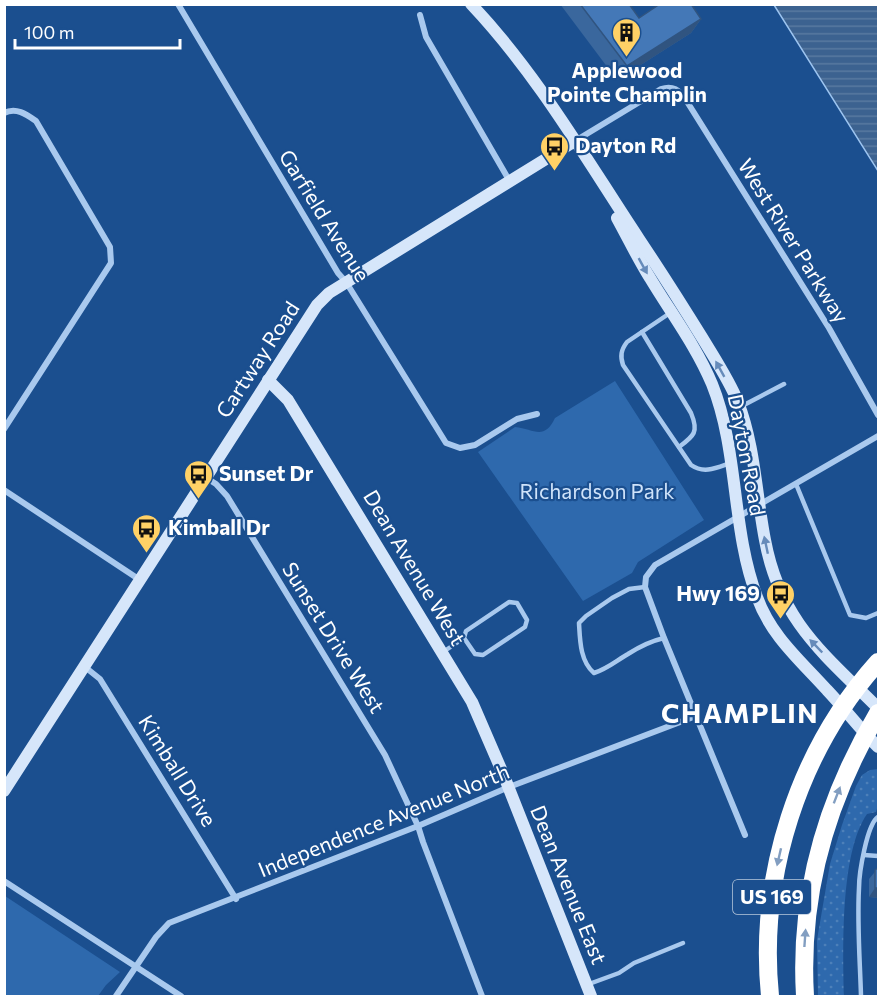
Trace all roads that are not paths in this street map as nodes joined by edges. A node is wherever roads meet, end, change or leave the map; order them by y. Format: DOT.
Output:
graph roads {
  1 [pos="178,4"];
  2 [pos="471,4"];
  3 [pos="420,15"];
  4 [pos="675,89"];
  5 [pos="4,113"];
  6 [pos="575,141"];
  7 [pos="509,180"];
  8 [pos="346,282"];
  9 [pos="677,309"];
  10 [pos="642,332"];
  11 [pos="268,380"];
  12 [pos="784,384"];
  13 [pos="740,408"];
  14 [pos="537,414"];
  15 [pos="879,415"];
  16 [pos="4,429"];
  17 [pos="879,436"];
  18 [pos="679,447"];
  19 [pos="730,464"];
  20 [pos="205,477"];
  21 [pos="796,484"];
  22 [pos="4,490"];
  23 [pos="760,504"];
  24 [pos="738,517"];
  25 [pos="140,580"];
  26 [pos="645,587"];
  27 [pos="879,613"];
  28 [pos="464,638"];
  29 [pos="664,638"];
  30 [pos="443,652"];
  31 [pos="879,662"];
  32 [pos="84,666"];
  33 [pos="857,687"];
  34 [pos="842,708"];
  35 [pos="879,710"];
  36 [pos="696,716"];
  37 [pos="866,734"];
  38 [pos="879,747"];
  39 [pos="509,787"];
  40 [pos="4,790"];
  41 [pos="879,817"];
  42 [pos="418,826"];
  43 [pos="745,835"];
  44 [pos="864,855"];
  45 [pos="879,856"];
  46 [pos="4,881"];
  47 [pos="236,899"];
  48 [pos="683,943"];
  49 [pos="136,967"];
  50 [pos="589,990"];
  51 [pos="116,996"];
  52 [pos="181,996"];
  53 [pos="482,996"];
  54 [pos="770,996"];
  55 [pos="805,996"];
  56 [pos="861,996"];
  1 -- 8 [label="street, Garfield Avenue"];
  2 -- 6 [label="street, Dayton Road"];
  3 -- 7 [label="street"];
  4 -- 6 [label="street, Cartway Road"];
  4 -- 15 [label="street, West River Parkway"];
  5 -- 16 [label="street"];
  6 -- 7 [label="street, Cartway Road"];
  6 -- 9 [label="street, Dayton Road"];
  7 -- 8 [label="street, Cartway Road"];
  8 -- 11 [label="street, Cartway Road"];
  8 -- 14 [label="street, Garfield Avenue"];
  9 -- 10 [label="lane"];
  13 -- 9 [label="street, Dayton Road, one-way"];
  9 -- 19 [label="street, Dayton Road"];
  10 -- 18 [label="lane"];
  10 -- 18 [label="lane"];
  11 -- 20 [label="street, Cartway Road"];
  11 -- 30 [label="street, Dean Avenue West"];
  12 -- 13 [label="lane"];
  13 -- 23 [label="street, Dayton Road"];
  17 -- 21 [label="street"];
  18 -- 19 [label="lane"];
  19 -- 24 [label="street, Dayton Road"];
  20 -- 25 [label="street, Cartway Road"];
  20 -- 42 [label="street, Sunset Drive West"];
  21 -- 23 [label="street"];
  21 -- 27 [label="lane"];
  22 -- 25 [label="street"];
  23 -- 24 [label="street"];
  33 -- 23 [label="street, Dayton Road, one-way"];
  24 -- 26 [label="street"];
  24 -- 34 [label="street, Dayton Road"];
  25 -- 32 [label="street, Cartway Road"];
  26 -- 29 [label="street"];
  26 -- 29 [label="lane"];
  28 -- 28 [label="lane"];
  28 -- 30 [label="lane"];
  29 -- 36 [label="street"];
  30 -- 39 [label="street, Dean Avenue West"];
  31 -- 33 [label="highway, US 169"];
  32 -- 40 [label="street, Cartway Road"];
  32 -- 47 [label="street, Kimball Drive"];
  33 -- 34 [label="highway, US 169"];
  33 -- 35 [label="street, Dayton Road"];
  34 -- 37 [label="street, Dayton Road"];
  34 -- 54 [label="highway, US 169, one-way"];
  35 -- 37 [label="highway, US 169"];
  36 -- 39 [label="street, Independence Avenue North"];
  36 -- 43 [label="street"];
  37 -- 38 [label="street, Dayton Road"];
  55 -- 37 [label="highway, US 169, one-way"];
  39 -- 42 [label="street, Independence Avenue North"];
  39 -- 50 [label="street, Dean Avenue East"];
  41 -- 44 [label="lane"];
  42 -- 47 [label="street, Independence Avenue North"];
  42 -- 53 [label="street, Sunset Drive West"];
  44 -- 45 [label="lane"];
  44 -- 56 [label="lane"];
  46 -- 49 [label="street"];
  47 -- 49 [label="street, Independence Avenue North"];
  48 -- 50 [label="lane"];
  49 -- 51 [label="street, Independence Avenue North"];
  49 -- 52 [label="street"];
}
